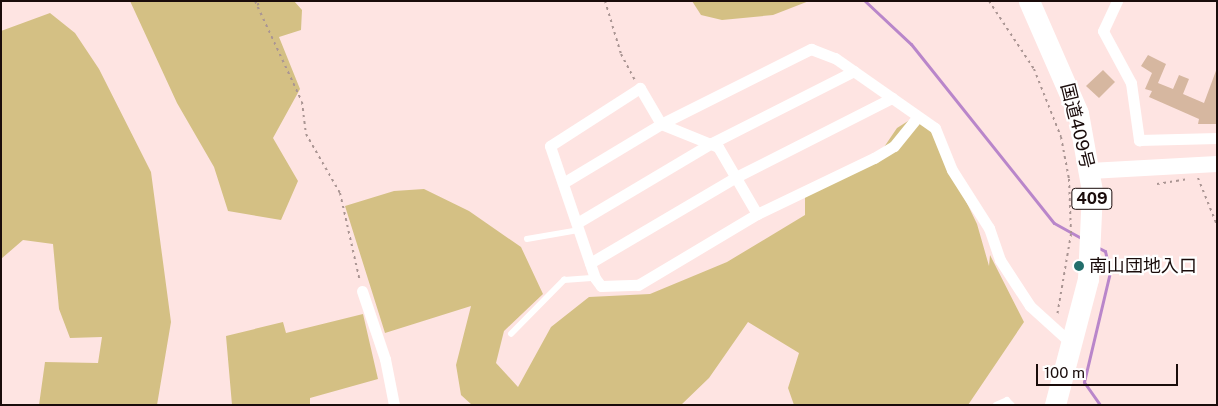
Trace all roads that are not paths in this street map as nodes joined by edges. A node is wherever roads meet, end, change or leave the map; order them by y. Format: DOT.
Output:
graph roads {
  1 [pos="1029,1"];
  2 [pos="1117,1"];
  3 [pos="854,71"];
  4 [pos="892,98"];
  5 [pos="917,118"];
  6 [pos="662,124"];
  7 [pos="1217,138"];
  8 [pos="712,143"];
  9 [pos="1217,164"];
  10 [pos="1090,171"];
  11 [pos="736,177"];
  12 [pos="563,183"];
  13 [pos="756,214"];
  14 [pos="578,226"];
  15 [pos="527,239"];
  16 [pos="590,263"];
  17 [pos="596,278"];
  18 [pos="362,291"];
  19 [pos="511,334"];
  20 [pos="1072,344"];
  21 [pos="394,405"];
  22 [pos="996,405"];
  23 [pos="1012,405"];
  24 [pos="1055,405"];
  1 -- 10 [label="highway, 国道409号 / 409"];
  2 -- 7 [label="street"];
  3 -- 4 [label="street"];
  3 -- 6 [label="street"];
  3 -- 8 [label="street"];
  4 -- 5 [label="street"];
  4 -- 11 [label="street"];
  5 -- 13 [label="street"];
  5 -- 20 [label="street"];
  6 -- 8 [label="street"];
  6 -- 12 [label="street"];
  6 -- 12 [label="street"];
  8 -- 11 [label="street"];
  8 -- 14 [label="street"];
  9 -- 10 [label="street"];
  10 -- 20 [label="highway, 国道409号 / 409"];
  11 -- 13 [label="street"];
  11 -- 16 [label="street"];
  12 -- 14 [label="street"];
  13 -- 17 [label="street"];
  14 -- 15 [label="lane"];
  14 -- 16 [label="street"];
  16 -- 17 [label="street"];
  17 -- 19 [label="lane"];
  18 -- 21 [label="street"];
  20 -- 24 [label="highway, 国道409号 / 409"];
  22 -- 23 [label="lane"];
}
